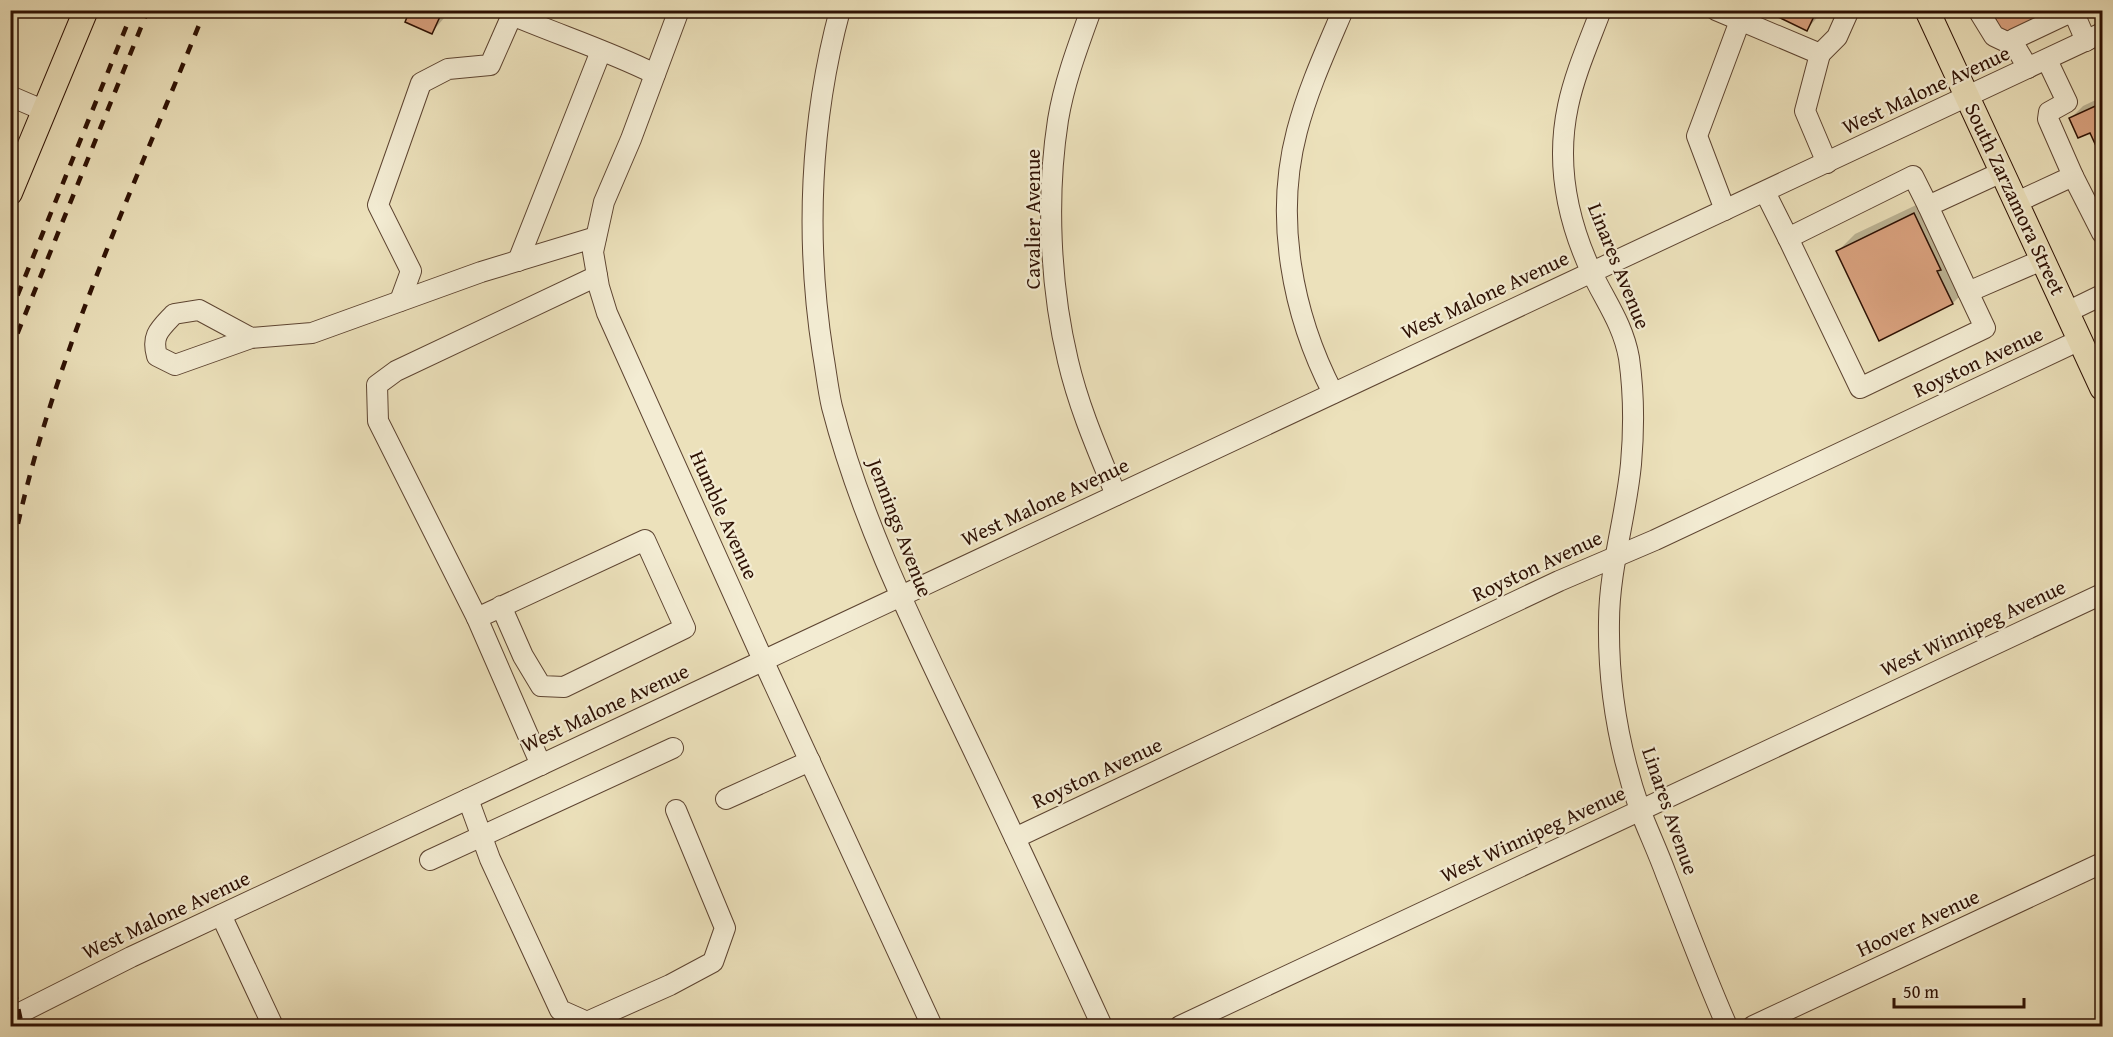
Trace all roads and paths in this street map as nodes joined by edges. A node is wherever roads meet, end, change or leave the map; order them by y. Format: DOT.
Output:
graph roads {
  1 [pos="86,10"];
  2 [pos="680,10"];
  3 [pos="840,10"];
  4 [pos="1091,10"];
  5 [pos="1342,10"];
  6 [pos="1601,10"];
  7 [pos="1716,10"];
  8 [pos="1848,10"];
  9 [pos="1928,10"];
  10 [pos="1978,10"];
  11 [pos="1742,16"];
  12 [pos="2094,37"];
  13 [pos="2015,46"];
  14 [pos="601,51"];
  15 [pos="1820,54"];
  16 [pos="2047,60"];
  17 [pos="2028,68"];
  18 [pos="655,74"];
  19 [pos="10,96"];
  20 [pos="1968,97"];
  21 [pos="45,111"];
  22 [pos="16,163"];
  23 [pos="1827,163"];
  24 [pos="2002,171"];
  25 [pos="2073,176"];
  26 [pos="1765,192"];
  27 [pos="10,193"];
  28 [pos="2017,202"];
  29 [pos="1928,206"];
  30 [pos="1725,210"];
  31 [pos="2103,233"];
  32 [pos="596,237"];
  33 [pos="1788,238"];
  34 [pos="2042,260"];
  35 [pos="518,261"];
  36 [pos="1592,272"];
  37 [pos="597,276"];
  38 [pos="1968,292"];
  39 [pos="2103,295"];
  40 [pos="400,301"];
  41 [pos="2067,312"];
  42 [pos="251,338"];
  43 [pos="2080,340"];
  44 [pos="2103,388"];
  45 [pos="1333,393"];
  46 [pos="1116,495"];
  47 [pos="1616,555"];
  48 [pos="2103,594"];
  49 [pos="900,597"];
  50 [pos="501,606"];
  51 [pos="477,618"];
  52 [pos="763,660"];
  53 [pos="673,748"];
  54 [pos="810,761"];
  55 [pos="541,765"];
  56 [pos="468,799"];
  57 [pos="726,799"];
  58 [pos="676,810"];
  59 [pos="1641,810"];
  60 [pos="482,836"];
  61 [pos="1016,838"];
  62 [pos="430,860"];
  63 [pos="2103,863"];
  64 [pos="221,915"];
  65 [pos="10,1018"];
  66 [pos="273,1026"];
  67 [pos="932,1026"];
  68 [pos="1102,1026"];
  69 [pos="1180,1026"];
  70 [pos="1728,1026"];
  71 [pos="1753,1026"];
  1 -- 21 [label="main road"];
  2 -- 18 [label="street, Humble Avenue"];
  3 -- 49 [label="street, Jennings Avenue"];
  4 -- 46 [label="street, Cavalier Avenue"];
  5 -- 45 [label="street"];
  6 -- 36 [label="street, Linares Avenue"];
  7 -- 11 [label="street"];
  8 -- 15 [label="street"];
  9 -- 20 [label="main road, South Zarzamora Street"];
  10 -- 13 [label="street"];
  11 -- 15 [label="street"];
  11 -- 30 [label="street"];
  12 -- 13 [label="street"];
  12 -- 16 [label="street, West Malone Avenue"];
  13 -- 17 [label="street"];
  14 -- 18 [label="street"];
  14 -- 35 [label="street"];
  14 -- 40 [label="street"];
  15 -- 23 [label="street"];
  16 -- 17 [label="street, West Malone Avenue"];
  16 -- 25 [label="street"];
  17 -- 20 [label="street, West Malone Avenue"];
  18 -- 32 [label="street, Humble Avenue"];
  19 -- 21 [label="street"];
  20 -- 23 [label="street, West Malone Avenue"];
  20 -- 24 [label="main road, South Zarzamora Street"];
  21 -- 22 [label="main road"];
  22 -- 27 [label="main road"];
  23 -- 26 [label="street, West Malone Avenue"];
  24 -- 28 [label="main road, South Zarzamora Street"];
  24 -- 29 [label="street"];
  25 -- 28 [label="street"];
  25 -- 31 [label="street"];
  26 -- 30 [label="street, West Malone Avenue"];
  26 -- 33 [label="street"];
  28 -- 34 [label="main road, South Zarzamora Street"];
  29 -- 33 [label="street"];
  29 -- 38 [label="street"];
  30 -- 36 [label="street, West Malone Avenue"];
  32 -- 35 [label="street"];
  32 -- 37 [label="street, Humble Avenue"];
  33 -- 38 [label="street"];
  34 -- 38 [label="street"];
  34 -- 41 [label="main road, South Zarzamora Street"];
  35 -- 40 [label="street"];
  36 -- 45 [label="street, West Malone Avenue"];
  36 -- 47 [label="street, Linares Avenue"];
  37 -- 51 [label="street"];
  37 -- 52 [label="street, Humble Avenue"];
  39 -- 41 [label="street, Royston Avenue"];
  40 -- 42 [label="street"];
  41 -- 43 [label="main road, South Zarzamora Street"];
  43 -- 44 [label="main road, South Zarzamora Street"];
  43 -- 47 [label="street, Royston Avenue"];
  45 -- 46 [label="street, West Malone Avenue"];
  46 -- 49 [label="street, West Malone Avenue"];
  47 -- 59 [label="street, Linares Avenue"];
  47 -- 61 [label="street, Royston Avenue"];
  48 -- 59 [label="street, West Winnipeg Avenue"];
  49 -- 52 [label="street, West Malone Avenue"];
  49 -- 61 [label="street, Jennings Avenue"];
  50 -- 50 [label="street"];
  50 -- 51 [label="street"];
  51 -- 55 [label="street"];
  52 -- 54 [label="street, Humble Avenue"];
  52 -- 55 [label="street, West Malone Avenue"];
  53 -- 60 [label="street"];
  54 -- 57 [label="street"];
  54 -- 67 [label="street, Humble Avenue"];
  55 -- 56 [label="street, West Malone Avenue"];
  56 -- 60 [label="street"];
  56 -- 64 [label="street, West Malone Avenue"];
  58 -- 60 [label="street"];
  59 -- 69 [label="street, West Winnipeg Avenue"];
  59 -- 70 [label="street, Linares Avenue"];
  60 -- 62 [label="street"];
  61 -- 68 [label="street, Jennings Avenue"];
  63 -- 71 [label="street, Hoover Avenue"];
  64 -- 65 [label="street, West Malone Avenue"];
  64 -- 66 [label="street"];
}
